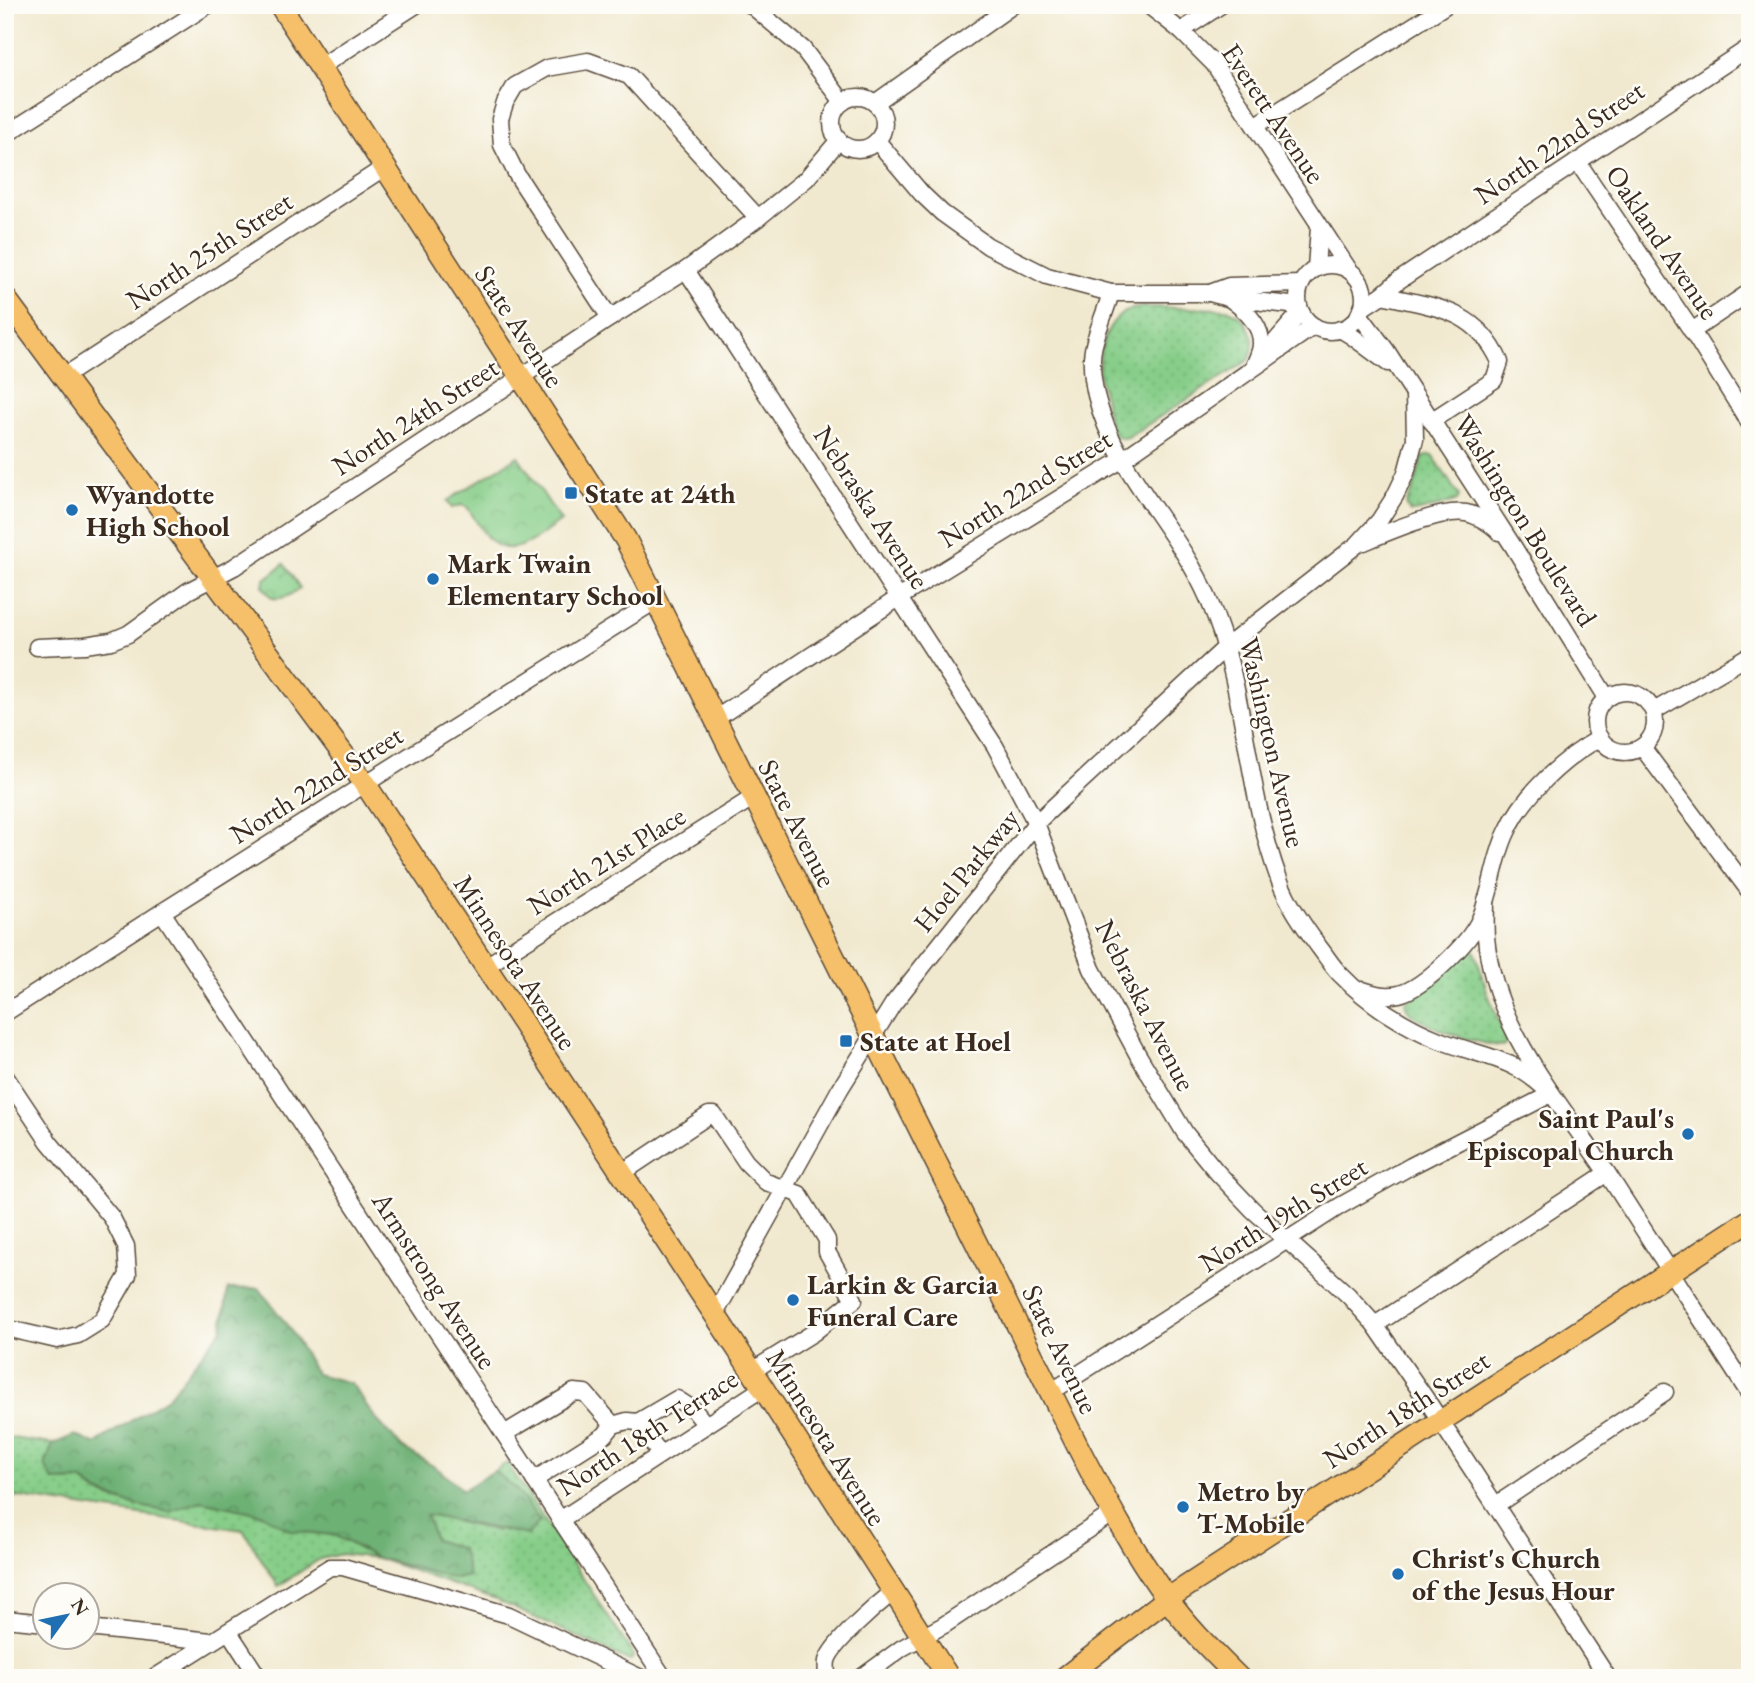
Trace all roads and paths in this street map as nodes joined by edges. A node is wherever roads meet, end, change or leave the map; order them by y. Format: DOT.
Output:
graph roads {
  1 [pos="208,5"];
  2 [pos="280,5"];
  3 [pos="416,5"];
  4 [pos="751,5"];
  5 [pos="1013,5"];
  6 [pos="1148,5"];
  7 [pos="1221,5"];
  8 [pos="1446,5"];
  9 [pos="1181,31"];
  10 [pos="1750,47"];
  11 [pos="320,67"];
  12 [pos="843,102"];
  13 [pos="875,103"];
  14 [pos="1255,126"];
  15 [pos="5,135"];
  16 [pos="839,140"];
  17 [pos="877,141"];
  18 [pos="1577,161"];
  19 [pos="384,167"];
  20 [pos="758,218"];
  21 [pos="1319,227"];
  22 [pos="1316,268"];
  23 [pos="686,270"];
  24 [pos="1355,276"];
  25 [pos="1398,281"];
  26 [pos="1301,284"];
  27 [pos="1750,292"];
  28 [pos="1111,293"];
  29 [pos="1210,293"];
  30 [pos="1382,295"];
  31 [pos="5,298"];
  32 [pos="1228,298"];
  33 [pos="1300,309"];
  34 [pos="1361,311"];
  35 [pos="610,318"];
  36 [pos="1314,326"];
  37 [pos="1340,329"];
  38 [pos="1692,331"];
  39 [pos="1254,366"];
  40 [pos="1398,372"];
  41 [pos="63,377"];
  42 [pos="520,378"];
  43 [pos="1414,394"];
  44 [pos="1431,421"];
  45 [pos="1750,424"];
  46 [pos="1123,459"];
  47 [pos="1359,544"];
  48 [pos="1513,546"];
  49 [pos="213,577"];
  50 [pos="900,597"];
  51 [pos="655,601"];
  52 [pos="37,647"];
  53 [pos="1226,648"];
  54 [pos="1747,656"];
  55 [pos="1606,698"];
  56 [pos="1654,711"];
  57 [pos="715,719"];
  58 [pos="1600,738"];
  59 [pos="1642,747"];
  60 [pos="366,785"];
  61 [pos="754,797"];
  62 [pos="1036,823"];
  63 [pos="1750,892"];
  64 [pos="1486,900"];
  65 [pos="162,912"];
  66 [pos="486,966"];
  67 [pos="1340,975"];
  68 [pos="5,1013"];
  69 [pos="873,1035"];
  70 [pos="5,1076"];
  71 [pos="1551,1094"];
  72 [pos="1606,1172"];
  73 [pos="622,1173"];
  74 [pos="785,1189"];
  75 [pos="1750,1220"];
  76 [pos="1288,1241"];
  77 [pos="1670,1271"];
  78 [pos="715,1314"];
  79 [pos="1375,1325"];
  80 [pos="5,1328"];
  81 [pos="758,1380"];
  82 [pos="1051,1392"];
  83 [pos="1665,1392"];
  84 [pos="1750,1395"];
  85 [pos="1440,1420"];
  86 [pos="638,1422"];
  87 [pos="613,1425"];
  88 [pos="706,1425"];
  89 [pos="504,1434"];
  90 [pos="660,1454"];
  91 [pos="534,1480"];
  92 [pos="1496,1505"];
  93 [pos="1113,1513"];
  94 [pos="560,1520"];
  95 [pos="893,1592"];
  96 [pos="1167,1598"];
  97 [pos="5,1619"];
  98 [pos="32,1622"];
  99 [pos="102,1629"];
  100 [pos="229,1632"];
  101 [pos="922,1637"];
  102 [pos="212,1641"];
  103 [pos="1601,1675"];
  104 [pos="1071,1676"];
  105 [pos="154,1678"];
  106 [pos="259,1678"];
  107 [pos="642,1678"];
  108 [pos="664,1678"];
  109 [pos="827,1678"];
  110 [pos="861,1678"];
  111 [pos="949,1678"];
  112 [pos="1239,1678"];
  1 -- 15 [label="street"];
  2 -- 11 [label="main road, State Avenue"];
  3 -- 11 [label="street"];
  4 -- 12 [label="street"];
  5 -- 13 [label="street"];
  6 -- 9 [label="street, Everett Avenue"];
  7 -- 9 [label="street"];
  8 -- 14 [label="street"];
  9 -- 14 [label="street, Everett Avenue"];
  10 -- 18 [label="street, North 22nd Street"];
  11 -- 19 [label="main road, State Avenue"];
  12 -- 13 [label="street"];
  12 -- 16 [label="street"];
  13 -- 17 [label="street"];
  14 -- 21 [label="street, Everett Avenue"];
  16 -- 17 [label="street"];
  16 -- 20 [label="street, North 24th Street"];
  17 -- 28 [label="street"];
  18 -- 25 [label="street, North 22nd Street"];
  18 -- 38 [label="street, Oakland Avenue"];
  19 -- 41 [label="street, North 25th Street"];
  19 -- 42 [label="main road, State Avenue"];
  20 -- 23 [label="street, North 24th Street"];
  20 -- 35 [label="street"];
  21 -- 22 [label="street, Everett Avenue"];
  21 -- 24 [label="street, Everett Avenue"];
  22 -- 24 [label="street"];
  22 -- 26 [label="street"];
  23 -- 35 [label="street, North 24th Street"];
  23 -- 50 [label="street, Nebraska Avenue"];
  24 -- 25 [label="street, North 22nd Street"];
  24 -- 34 [label="street"];
  25 -- 30 [label="street, North 22nd Street"];
  26 -- 29 [label="street"];
  26 -- 33 [label="street"];
  27 -- 38 [label="street"];
  28 -- 29 [label="street"];
  28 -- 46 [label="street, Washington Avenue"];
  29 -- 32 [label="street"];
  30 -- 34 [label="street, North 22nd Street"];
  30 -- 44 [label="street"];
  31 -- 41 [label="main road, Minnesota Avenue"];
  32 -- 33 [label="street"];
  32 -- 39 [label="street"];
  33 -- 36 [label="street"];
  33 -- 39 [label="street, North 22nd Street"];
  34 -- 37 [label="street"];
  34 -- 40 [label="street, Washington Boulevard"];
  35 -- 42 [label="street, North 24th Street"];
  36 -- 37 [label="street"];
  36 -- 39 [label="street, North 22nd Street"];
  37 -- 40 [label="street, Washington Boulevard"];
  38 -- 45 [label="street, Oakland Avenue"];
  39 -- 46 [label="street, North 22nd Street"];
  40 -- 43 [label="street, Washington Boulevard"];
  41 -- 49 [label="main road, Minnesota Avenue"];
  42 -- 49 [label="street, North 24th Street"];
  42 -- 51 [label="main road, State Avenue"];
  43 -- 44 [label="street, Washington Boulevard"];
  43 -- 47 [label="street, Hoel Parkway"];
  44 -- 48 [label="street, Washington Boulevard"];
  46 -- 50 [label="street, North 22nd Street"];
  46 -- 53 [label="street, Washington Avenue"];
  47 -- 48 [label="street, Hoel Parkway"];
  47 -- 53 [label="street, Hoel Parkway"];
  48 -- 55 [label="street, Washington Boulevard"];
  49 -- 52 [label="street, North 24th Street"];
  49 -- 60 [label="main road, Minnesota Avenue"];
  50 -- 57 [label="street, North 22nd Street"];
  50 -- 62 [label="street, Nebraska Avenue"];
  51 -- 57 [label="main road, State Avenue"];
  51 -- 60 [label="street, North 22nd Street"];
  53 -- 62 [label="street, Hoel Parkway"];
  53 -- 67 [label="street, Washington Avenue"];
  54 -- 56 [label="street"];
  55 -- 56 [label="street"];
  55 -- 58 [label="street"];
  56 -- 59 [label="street"];
  57 -- 61 [label="main road, State Avenue"];
  58 -- 59 [label="street"];
  58 -- 64 [label="street"];
  59 -- 63 [label="street"];
  60 -- 65 [label="street, North 22nd Street"];
  60 -- 66 [label="main road, Minnesota Avenue"];
  61 -- 66 [label="street, North 21st Place"];
  61 -- 69 [label="main road, State Avenue"];
  62 -- 69 [label="street, Hoel Parkway"];
  62 -- 76 [label="street, Nebraska Avenue"];
  64 -- 67 [label="street"];
  64 -- 71 [label="street, Washington Avenue"];
  65 -- 68 [label="street, North 22nd Street"];
  65 -- 89 [label="street, Armstrong Avenue"];
  66 -- 73 [label="main road, Minnesota Avenue"];
  67 -- 71 [label="street, Washington Avenue"];
  69 -- 74 [label="street, Hoel Parkway"];
  69 -- 82 [label="main road, State Avenue"];
  70 -- 80 [label="street"];
  71 -- 72 [label="street, Washington Avenue"];
  71 -- 76 [label="street, North 19th Street"];
  72 -- 77 [label="street, Washington Avenue"];
  72 -- 79 [label="street"];
  73 -- 74 [label="street"];
  73 -- 78 [label="main road, Minnesota Avenue"];
  74 -- 78 [label="street, Hoel Parkway"];
  74 -- 81 [label="street, North 18th Terrace"];
  75 -- 77 [label="main road, North 18th Street"];
  76 -- 79 [label="street, Nebraska Avenue"];
  76 -- 82 [label="street, North 19th Street"];
  77 -- 84 [label="street, Washington Avenue"];
  77 -- 85 [label="main road, North 18th Street"];
  78 -- 81 [label="main road, Minnesota Avenue"];
  79 -- 85 [label="street, Nebraska Avenue"];
  81 -- 88 [label="street, North 18th Terrace"];
  81 -- 95 [label="main road, Minnesota Avenue"];
  82 -- 93 [label="main road, State Avenue"];
  83 -- 92 [label="street"];
  85 -- 92 [label="street, Nebraska Avenue"];
  85 -- 96 [label="main road, North 18th Street"];
  86 -- 87 [label="street"];
  86 -- 88 [label="street"];
  86 -- 90 [label="street"];
  87 -- 89 [label="street"];
  87 -- 91 [label="street"];
  88 -- 90 [label="street, North 18th Terrace"];
  89 -- 91 [label="street, Armstrong Avenue"];
  90 -- 94 [label="street, North 18th Terrace"];
  91 -- 94 [label="street, Armstrong Avenue"];
  92 -- 103 [label="street, Nebraska Avenue"];
  93 -- 96 [label="main road, State Avenue"];
  93 -- 101 [label="street"];
  94 -- 108 [label="street, Armstrong Avenue"];
  95 -- 101 [label="main road, Minnesota Avenue"];
  95 -- 109 [label="street"];
  96 -- 104 [label="main road, North 18th Street"];
  96 -- 112 [label="main road, State Avenue"];
  97 -- 98 [label="street"];
  99 -- 102 [label="street"];
  100 -- 102 [label="street"];
  100 -- 106 [label="street"];
  100 -- 107 [label="street"];
  101 -- 110 [label="street"];
  101 -- 111 [label="main road, Minnesota Avenue"];
  102 -- 105 [label="street"];
}
